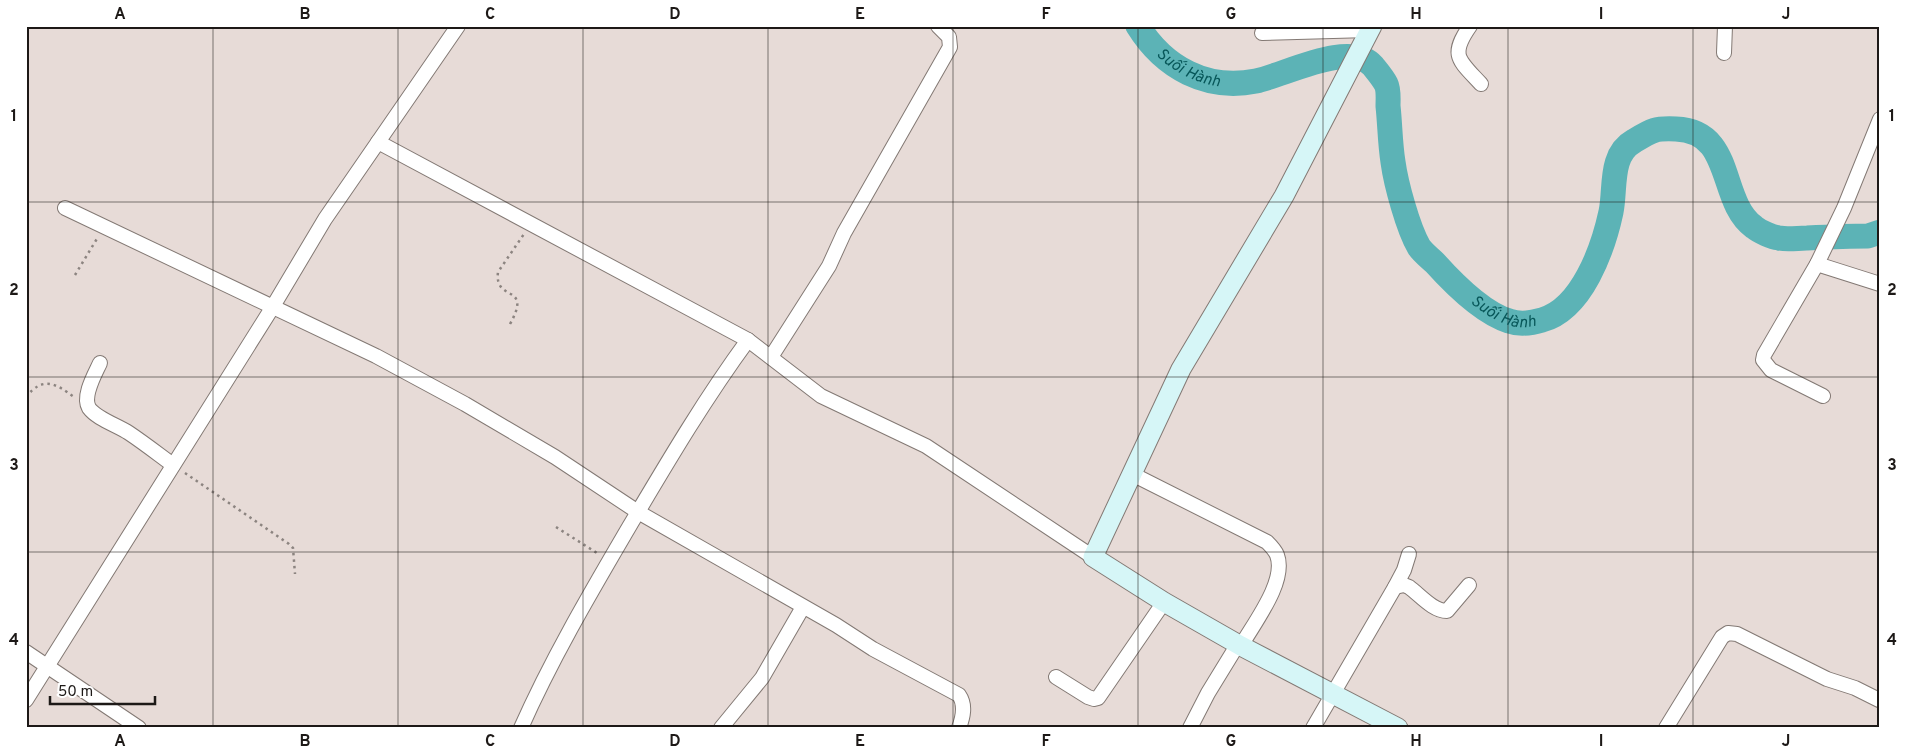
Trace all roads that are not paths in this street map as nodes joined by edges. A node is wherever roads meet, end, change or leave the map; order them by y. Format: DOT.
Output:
graph roads {
  1 [pos="458,26"];
  2 [pos="938,26"];
  3 [pos="1470,26"];
  4 [pos="1725,26"];
  5 [pos="1370,28"];
  6 [pos="1262,33"];
  7 [pos="1724,53"];
  8 [pos="1481,84"];
  9 [pos="1880,119"];
  10 [pos="378,142"];
  11 [pos="65,208"];
  12 [pos="1817,264"];
  13 [pos="1880,284"];
  14 [pos="272,308"];
  15 [pos="748,340"];
  16 [pos="771,358"];
  17 [pos="100,363"];
  18 [pos="1824,396"];
  19 [pos="173,465"];
  20 [pos="1132,474"];
  21 [pos="638,512"];
  22 [pos="1409,554"];
  23 [pos="1093,557"];
  24 [pos="1469,585"];
  25 [pos="1395,587"];
  26 [pos="1164,602"];
  27 [pos="803,607"];
  28 [pos="1239,645"];
  29 [pos="26,652"];
  30 [pos="48,666"];
  31 [pos="1056,677"];
  32 [pos="1333,695"];
  33 [pos="26,700"];
  34 [pos="1879,700"];
  35 [pos="139,728"];
  36 [pos="521,728"];
  37 [pos="722,728"];
  38 [pos="959,728"];
  39 [pos="1190,728"];
  40 [pos="1313,728"];
  41 [pos="1398,728"];
  42 [pos="1666,728"];
  1 -- 10 [label="street"];
  2 -- 16 [label="street"];
  3 -- 8 [label="street"];
  4 -- 7 [label="street"];
  5 -- 6 [label="street"];
  5 -- 20 [label="street"];
  9 -- 12 [label="street"];
  10 -- 14 [label="street"];
  10 -- 15 [label="street"];
  11 -- 14 [label="street"];
  12 -- 13 [label="street"];
  12 -- 18 [label="street"];
  14 -- 19 [label="street"];
  14 -- 21 [label="street"];
  15 -- 16 [label="street"];
  15 -- 21 [label="street"];
  16 -- 23 [label="street"];
  17 -- 19 [label="street"];
  19 -- 30 [label="street"];
  20 -- 23 [label="street"];
  20 -- 28 [label="street"];
  21 -- 27 [label="street"];
  21 -- 36 [label="street"];
  22 -- 25 [label="street"];
  23 -- 26 [label="street"];
  24 -- 25 [label="street"];
  25 -- 32 [label="street"];
  26 -- 28 [label="street"];
  26 -- 31 [label="street"];
  27 -- 37 [label="street"];
  27 -- 38 [label="street"];
  28 -- 32 [label="street"];
  28 -- 39 [label="street"];
  29 -- 30 [label="street"];
  30 -- 33 [label="street"];
  30 -- 35 [label="street"];
  32 -- 40 [label="street"];
  32 -- 41 [label="street"];
  34 -- 42 [label="street"];
}
